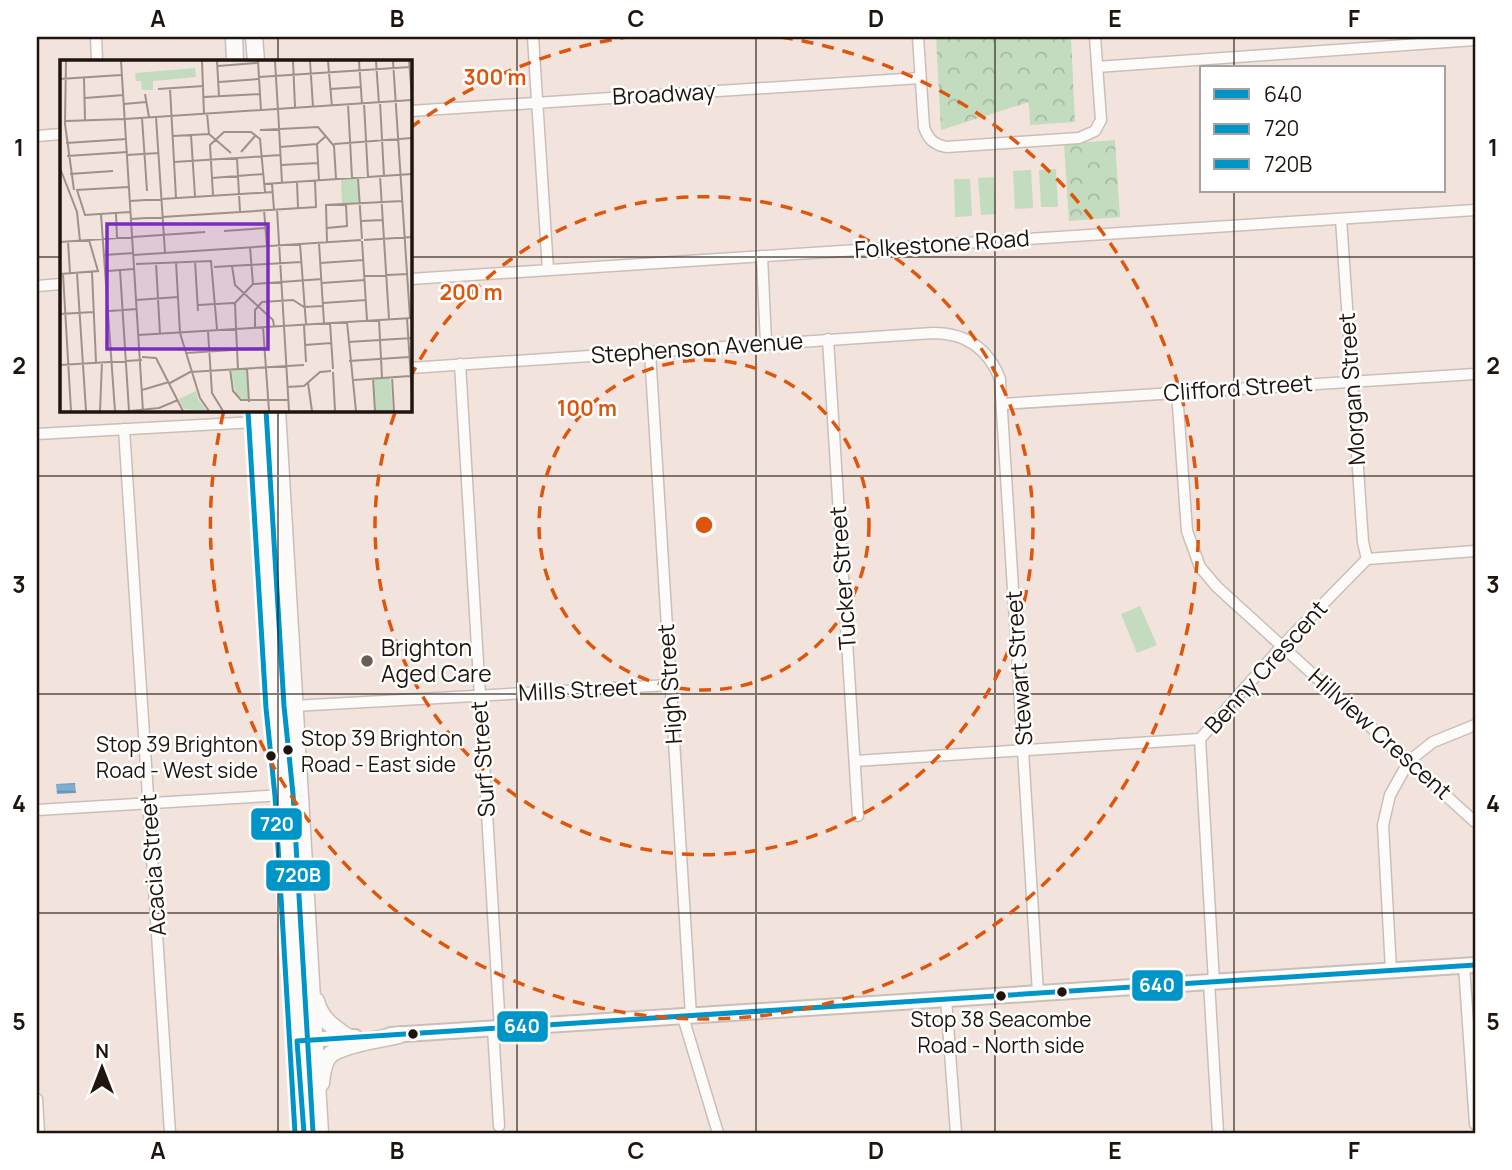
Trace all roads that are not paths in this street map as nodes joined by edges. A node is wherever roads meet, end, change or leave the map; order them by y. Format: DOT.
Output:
graph roads {
  1 [pos="96,37"];
  2 [pos="234,37"];
  3 [pos="254,37"];
  4 [pos="533,37"];
  5 [pos="918,37"];
  6 [pos="1095,37"];
  7 [pos="1475,40"];
  8 [pos="97,60"];
  9 [pos="235,60"];
  10 [pos="256,60"];
  11 [pos="1097,67"];
  12 [pos="920,78"];
  13 [pos="537,101"];
  14 [pos="411,111"];
  15 [pos="60,135"];
  16 [pos="37,136"];
  17 [pos="1475,210"];
  18 [pos="1341,219"];
  19 [pos="761,256"];
  20 [pos="548,270"];
  21 [pos="411,279"];
  22 [pos="60,285"];
  23 [pos="37,286"];
  24 [pos="828,339"];
  25 [pos="766,343"];
  26 [pos="981,349"];
  27 [pos="650,352"];
  28 [pos="460,364"];
  29 [pos="411,368"];
  30 [pos="1475,374"];
  31 [pos="1352,381"];
  32 [pos="1177,392"];
  33 [pos="1002,404"];
  34 [pos="277,411"];
  35 [pos="258,416"];
  36 [pos="124,429"];
  37 [pos="37,434"];
  38 [pos="1475,551"];
  39 [pos="1367,559"];
  40 [pos="1282,646"];
  41 [pos="670,685"];
  42 [pos="479,695"];
  43 [pos="296,706"];
  44 [pos="275,707"];
  45 [pos="1475,725"];
  46 [pos="1200,739"];
  47 [pos="1024,750"];
  48 [pos="855,761"];
  49 [pos="1409,761"];
  50 [pos="284,795"];
  51 [pos="149,803"];
  52 [pos="37,810"];
  53 [pos="858,816"];
  54 [pos="1475,822"];
  55 [pos="1470,965"];
  56 [pos="1391,970"];
  57 [pos="309,974"];
  58 [pos="1211,982"];
  59 [pos="1038,993"];
  60 [pos="946,999"];
  61 [pos="687,1016"];
  62 [pos="497,1029"];
  63 [pos="399,1035"];
  64 [pos="349,1038"];
  65 [pos="305,1040"];
  66 [pos="37,1099"];
  67 [pos="318,1108"];
  68 [pos="1475,1124"];
  69 [pos="499,1126"];
  70 [pos="39,1133"];
  71 [pos="170,1133"];
  72 [pos="304,1133"];
  73 [pos="320,1133"];
  74 [pos="718,1133"];
  75 [pos="956,1133"];
  76 [pos="1218,1133"];
  1 -- 8 [label="street"];
  2 -- 9 [label="main road"];
  3 -- 10 [label="main road"];
  4 -- 13 [label="street"];
  5 -- 12 [label="street"];
  6 -- 11 [label="street"];
  7 -- 11 [label="street"];
  11 -- 12 [label="street"];
  12 -- 13 [label="street, Broadway"];
  13 -- 14 [label="street, Broadway"];
  13 -- 20 [label="street"];
  15 -- 16 [label="street"];
  17 -- 18 [label="street, Folkestone Road"];
  18 -- 19 [label="street, Folkestone Road"];
  18 -- 31 [label="street, Morgan Street"];
  19 -- 20 [label="street, Folkestone Road"];
  19 -- 25 [label="street"];
  20 -- 21 [label="street, Folkestone Road"];
  22 -- 23 [label="street"];
  24 -- 25 [label="street, Stephenson Avenue"];
  24 -- 26 [label="street, Stephenson Avenue"];
  24 -- 48 [label="street, Tucker Street"];
  25 -- 27 [label="street, Stephenson Avenue"];
  26 -- 33 [label="street, Stewart Street"];
  27 -- 28 [label="street, Stephenson Avenue"];
  27 -- 41 [label="street, High Street"];
  28 -- 29 [label="street, Stephenson Avenue"];
  28 -- 42 [label="street, Surf Street"];
  30 -- 31 [label="street, Clifford Street"];
  31 -- 32 [label="street, Clifford Street"];
  31 -- 39 [label="street, Morgan Street"];
  32 -- 33 [label="street, Clifford Street"];
  32 -- 40 [label="street, Hillview Crescent"];
  33 -- 47 [label="street, Stewart Street"];
  34 -- 43 [label="main road"];
  35 -- 36 [label="street"];
  35 -- 44 [label="main road"];
  36 -- 37 [label="street"];
  36 -- 51 [label="street, Acacia Street"];
  38 -- 39 [label="street"];
  39 -- 40 [label="street, Benny Crescent"];
  40 -- 46 [label="street, Benny Crescent"];
  40 -- 49 [label="street, Hillview Crescent"];
  41 -- 42 [label="street, Mills Street"];
  41 -- 61 [label="street, High Street"];
  42 -- 43 [label="street, Mills Street"];
  42 -- 62 [label="street, Surf Street"];
  43 -- 44 [label="street, Mills Street"];
  43 -- 57 [label="main road"];
  44 -- 50 [label="main road"];
  45 -- 49 [label="street"];
  46 -- 47 [label="street"];
  46 -- 58 [label="street, Benny Crescent"];
  47 -- 48 [label="street"];
  47 -- 59 [label="street, Stewart Street"];
  48 -- 53 [label="street, Tucker Street"];
  49 -- 54 [label="street, Hillview Crescent"];
  49 -- 56 [label="street"];
  50 -- 51 [label="street"];
  50 -- 65 [label="main road"];
  51 -- 52 [label="street"];
  51 -- 71 [label="street, Acacia Street"];
  55 -- 56 [label="main road"];
  55 -- 68 [label="street"];
  56 -- 58 [label="main road"];
  57 -- 64 [label="main road"];
  57 -- 65 [label="main road"];
  58 -- 59 [label="main road"];
  58 -- 76 [label="street, Benny Crescent"];
  59 -- 60 [label="main road"];
  60 -- 61 [label="main road"];
  60 -- 75 [label="street"];
  61 -- 62 [label="main road"];
  61 -- 74 [label="street, High Street"];
  62 -- 63 [label="main road"];
  62 -- 69 [label="street, Surf Street"];
  63 -- 64 [label="main road"];
  63 -- 67 [label="main road"];
  64 -- 65 [label="main road"];
  65 -- 67 [label="main road"];
  65 -- 72 [label="main road"];
  66 -- 70 [label="street"];
  67 -- 73 [label="main road"];
}
